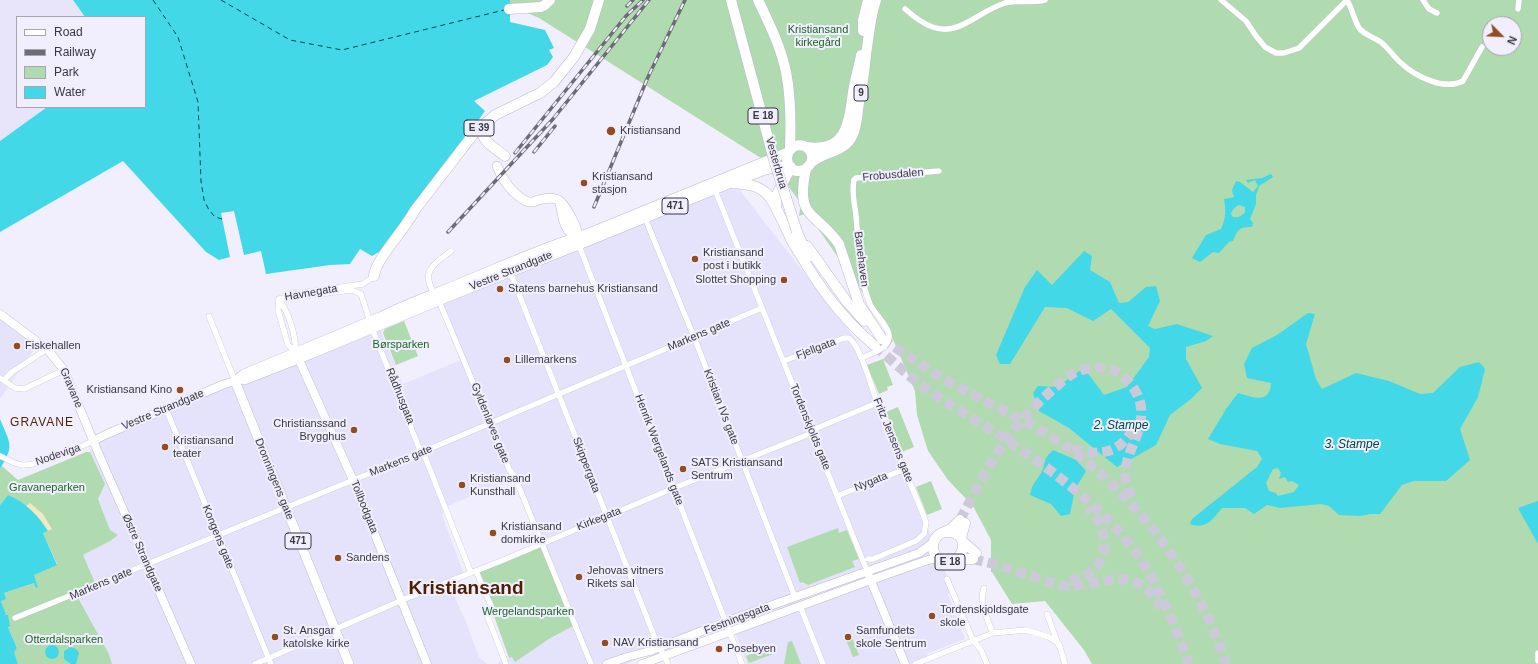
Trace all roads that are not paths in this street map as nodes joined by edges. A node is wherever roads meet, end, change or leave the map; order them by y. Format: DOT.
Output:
graph roads {
  1 [pos="550,0"];
  2 [pos="599,0"];
  3 [pos="732,0"];
  4 [pos="758,0"];
  5 [pos="868,0"];
  6 [pos="876,0"];
  7 [pos="1044,0"];
  8 [pos="1222,0"];
  9 [pos="1347,0"];
  10 [pos="1423,0"];
  11 [pos="1519,0"];
  12 [pos="508,9"];
  13 [pos="906,9"];
  14 [pos="1518,9"];
  15 [pos="1438,13"];
  16 [pos="1482,47"];
  17 [pos="792,122"];
  18 [pos="482,127"];
  19 [pos="805,146"];
  20 [pos="789,150"];
  21 [pos="505,156"];
  22 [pos="497,166"];
  23 [pos="790,166"];
  24 [pos="809,166"];
  25 [pos="938,171"];
  26 [pos="731,183"];
  27 [pos="853,185"];
  28 [pos="715,190"];
  29 [pos="776,209"];
  30 [pos="645,218"];
  31 [pos="577,241"];
  32 [pos="451,251"];
  33 [pos="509,268"];
  34 [pos="374,276"];
  35 [pos="361,294"];
  36 [pos="436,297"];
  37 [pos="279,299"];
  38 [pos="762,308"];
  39 [pos="0,314"];
  40 [pos="209,316"];
  41 [pos="371,324"];
  42 [pos="694,337"];
  43 [pos="879,343"];
  44 [pos="47,348"];
  45 [pos="298,355"];
  46 [pos="861,358"];
  47 [pos="784,361"];
  48 [pos="626,366"];
  49 [pos="64,370"];
  50 [pos="2,379"];
  51 [pos="235,382"];
  52 [pos="558,394"];
  53 [pos="877,403"];
  54 [pos="166,409"];
  55 [pos="490,423"];
  56 [pos="812,431"];
  57 [pos="93,441"];
  58 [pos="422,452"];
  59 [pos="0,456"];
  60 [pos="742,461"];
  61 [pos="905,469"];
  62 [pos="353,480"];
  63 [pos="674,488"];
  64 [pos="837,496"];
  65 [pos="285,508"];
  66 [pos="606,516"];
  67 [pos="946,532"];
  68 [pos="218,536"];
  69 [pos="962,540"];
  70 [pos="542,542"];
  71 [pos="934,542"];
  72 [pos="938,558"];
  73 [pos="868,559"];
  74 [pos="957,559"];
  75 [pos="148,564"];
  76 [pos="868,571"];
  77 [pos="474,572"];
  78 [pos="947,579"];
  79 [pos="871,580"];
  80 [pos="984,588"];
  81 [pos="795,597"];
  82 [pos="401,600"];
  83 [pos="800,606"];
  84 [pos="1047,614"];
  85 [pos="15,618"];
  86 [pos="727,623"];
  87 [pos="334,628"];
  88 [pos="730,632"];
  89 [pos="993,633"];
  90 [pos="974,640"];
  91 [pos="1058,644"];
  92 [pos="660,648"];
  93 [pos="1538,653"];
  94 [pos="665,656"];
  95 [pos="270,661"];
  96 [pos="1538,661"];
  97 [pos="191,664"];
  98 [pos="255,664"];
  99 [pos="349,664"];
  100 [pos="427,664"];
  101 [pos="506,664"];
  102 [pos="591,664"];
  103 [pos="607,664"];
  104 [pos="642,664"];
  105 [pos="668,664"];
  106 [pos="742,664"];
  107 [pos="823,664"];
  108 [pos="905,664"];
  109 [pos="915,664"];
  110 [pos="987,664"];
  111 [pos="1065,664"];
  1 -- 12 [label="highway"];
  2 -- 18 [label="highway, E 39"];
  3 -- 43 [label="highway, Vesterbrua / E 18, bridge"];
  4 -- 17 [label="highway, E 18"];
  5 -- 19 [label="highway, 9"];
  6 -- 24 [label="highway, 9"];
  7 -- 13 [label="street"];
  8 -- 9 [label="street"];
  9 -- 16 [label="street"];
  10 -- 15 [label="street"];
  11 -- 14 [label="street"];
  17 -- 19 [label="highway, E 18"];
  17 -- 20 [label="highway, E 18"];
  18 -- 21 [label="highway, E 39"];
  18 -- 34 [label="highway, E 39"];
  19 -- 20 [label="highway"];
  19 -- 24 [label="highway, E 18"];
  20 -- 23 [label="highway, E 18"];
  20 -- 31 [label="main road, Vestre Strandgate / 471"];
  22 -- 31 [label="main road"];
  23 -- 24 [label="highway"];
  23 -- 26 [label="main road, Vestre Strandgate / 471"];
  23 -- 29 [label="highway"];
  24 -- 43 [label="highway, E 18"];
  25 -- 27 [label="street, Frobusdalen"];
  26 -- 28 [label="main road, Vestre Strandgate / 471"];
  26 -- 29 [label="highway"];
  27 -- 46 [label="street, Banehaven"];
  28 -- 30 [label="main road, Vestre Strandgate / 471"];
  28 -- 38 [label="street, Tordenskjolds gate"];
  29 -- 43 [label="highway"];
  30 -- 31 [label="main road, Vestre Strandgate / 471"];
  30 -- 42 [label="street, Kristian IVs gate"];
  31 -- 33 [label="main road, Vestre Strandgate / 471"];
  31 -- 48 [label="street, Henrik Wergelands gate"];
  32 -- 36 [label="street, Gyldenløves gate"];
  33 -- 36 [label="main road, Vestre Strandgate / 471"];
  33 -- 52 [label="street, Skippergata"];
  34 -- 37 [label="street, Havnegata"];
  35 -- 37 [label="street, Havnegata"];
  35 -- 41 [label="street, Rådhusgata"];
  36 -- 41 [label="main road, Vestre Strandgate / 471"];
  36 -- 55 [label="street, Gyldenløves gate"];
  37 -- 45 [label="street, Tollbodgata"];
  38 -- 42 [label="street, Markens gate"];
  38 -- 47 [label="street, Tordenskjolds gate"];
  39 -- 44 [label="main road, Gravane"];
  40 -- 51 [label="street, Dronningens gate"];
  41 -- 45 [label="main road, Vestre Strandgate / 471"];
  41 -- 58 [label="street, Rådhusgata"];
  42 -- 48 [label="street, Markens gate"];
  42 -- 60 [label="street, Kristian IVs gate"];
  44 -- 49 [label="main road, Gravane"];
  44 -- 50 [label="street"];
  45 -- 51 [label="main road, Vestre Strandgate / 471"];
  45 -- 62 [label="main road, Tollbodgata"];
  46 -- 47 [label="street, Fjellgata"];
  46 -- 53 [label="street, Fritz Jensens gate"];
  47 -- 56 [label="street, Tordenskjolds gate"];
  48 -- 52 [label="street, Markens gate"];
  48 -- 63 [label="street, Henrik Wergelands gate"];
  49 -- 50 [label="street"];
  49 -- 57 [label="main road, Gravane"];
  51 -- 54 [label="main road, Vestre Strandgate"];
  51 -- 65 [label="main road, Dronningens gate / 471"];
  52 -- 55 [label="street, Markens gate"];
  52 -- 66 [label="street, Skippergata"];
  53 -- 56 [label="street, Kirkegata"];
  53 -- 61 [label="street, Fritz Jensens gate"];
  54 -- 57 [label="main road, Vestre Strandgate"];
  54 -- 68 [label="street, Kongens gate"];
  55 -- 58 [label="street, Markens gate"];
  55 -- 70 [label="street, Gyldenløves gate"];
  56 -- 60 [label="street, Kirkegata"];
  56 -- 64 [label="street, Tordenskjolds gate"];
  57 -- 59 [label="street, Nodeviga"];
  57 -- 75 [label="main road, Østre Strandgate"];
  58 -- 62 [label="street, Markens gate"];
  58 -- 77 [label="street, Rådhusgata"];
  60 -- 63 [label="street, Kirkegata"];
  60 -- 81 [label="street, Kristian IVs gate"];
  61 -- 64 [label="street, Nygata"];
  61 -- 73 [label="street, Fritz Jensens gate"];
  62 -- 65 [label="street, Markens gate"];
  62 -- 82 [label="main road, Tollbodgata"];
  63 -- 66 [label="street, Kirkegata"];
  63 -- 86 [label="street, Henrik Wergelands gate"];
  64 -- 76 [label="street, Tordenskjolds gate"];
  65 -- 68 [label="street, Markens gate"];
  65 -- 87 [label="main road, Dronningens gate / 471"];
  66 -- 70 [label="street, Kirkegata"];
  66 -- 92 [label="street, Skippergata"];
  67 -- 69 [label="highway, E 18"];
  67 -- 69 [label="highway, E 18"];
  67 -- 71 [label="highway, E 18"];
  68 -- 75 [label="street, Markens gate"];
  68 -- 95 [label="street, Kongens gate"];
  69 -- 74 [label="highway, E 18"];
  69 -- 74 [label="highway, E 18"];
  70 -- 77 [label="street, Kirkegata"];
  70 -- 102 [label="street, Gyldenløves gate"];
  71 -- 72 [label="highway, E 18"];
  71 -- 76 [label="main road, Festningsgata"];
  72 -- 74 [label="highway, E 18"];
  72 -- 79 [label="main road, Festningsgata"];
  75 -- 85 [label="street, Markens gate"];
  75 -- 97 [label="main road, Østre Strandgate"];
  76 -- 79 [label="main road, Tordenskjolds gate"];
  76 -- 81 [label="main road, Festningsgata"];
  77 -- 82 [label="street, Kirkegata"];
  77 -- 101 [label="street, Rådhusgata"];
  78 -- 90 [label="street"];
  79 -- 83 [label="main road, Festningsgata"];
  79 -- 108 [label="main road, Tordenskjolds gate"];
  80 -- 89 [label="street"];
  81 -- 86 [label="main road, Festningsgata"];
  82 -- 87 [label="street, Kirkegata"];
  82 -- 100 [label="main road, Tollbodgata"];
  83 -- 88 [label="main road, Festningsgata"];
  83 -- 107 [label="street"];
  84 -- 91 [label="street"];
  86 -- 88 [label="street, Henrik Wergelands gate"];
  86 -- 92 [label="main road, Festningsgata"];
  87 -- 95 [label="street, Kirkegata"];
  87 -- 99 [label="main road, Dronningens gate / 471"];
  88 -- 94 [label="main road, Festningsgata"];
  88 -- 106 [label="street, Henrik Wergelands gate"];
  89 -- 90 [label="street"];
  89 -- 91 [label="street"];
  90 -- 109 [label="street"];
  90 -- 110 [label="street"];
  91 -- 111 [label="street"];
  92 -- 94 [label="street, Skippergata"];
  92 -- 103 [label="main road, Festningsgata"];
  93 -- 96 [label="street"];
  94 -- 104 [label="main road, Festningsgata"];
  94 -- 105 [label="street, Skippergata"];
  95 -- 98 [label="street, Kirkegata"];
}
